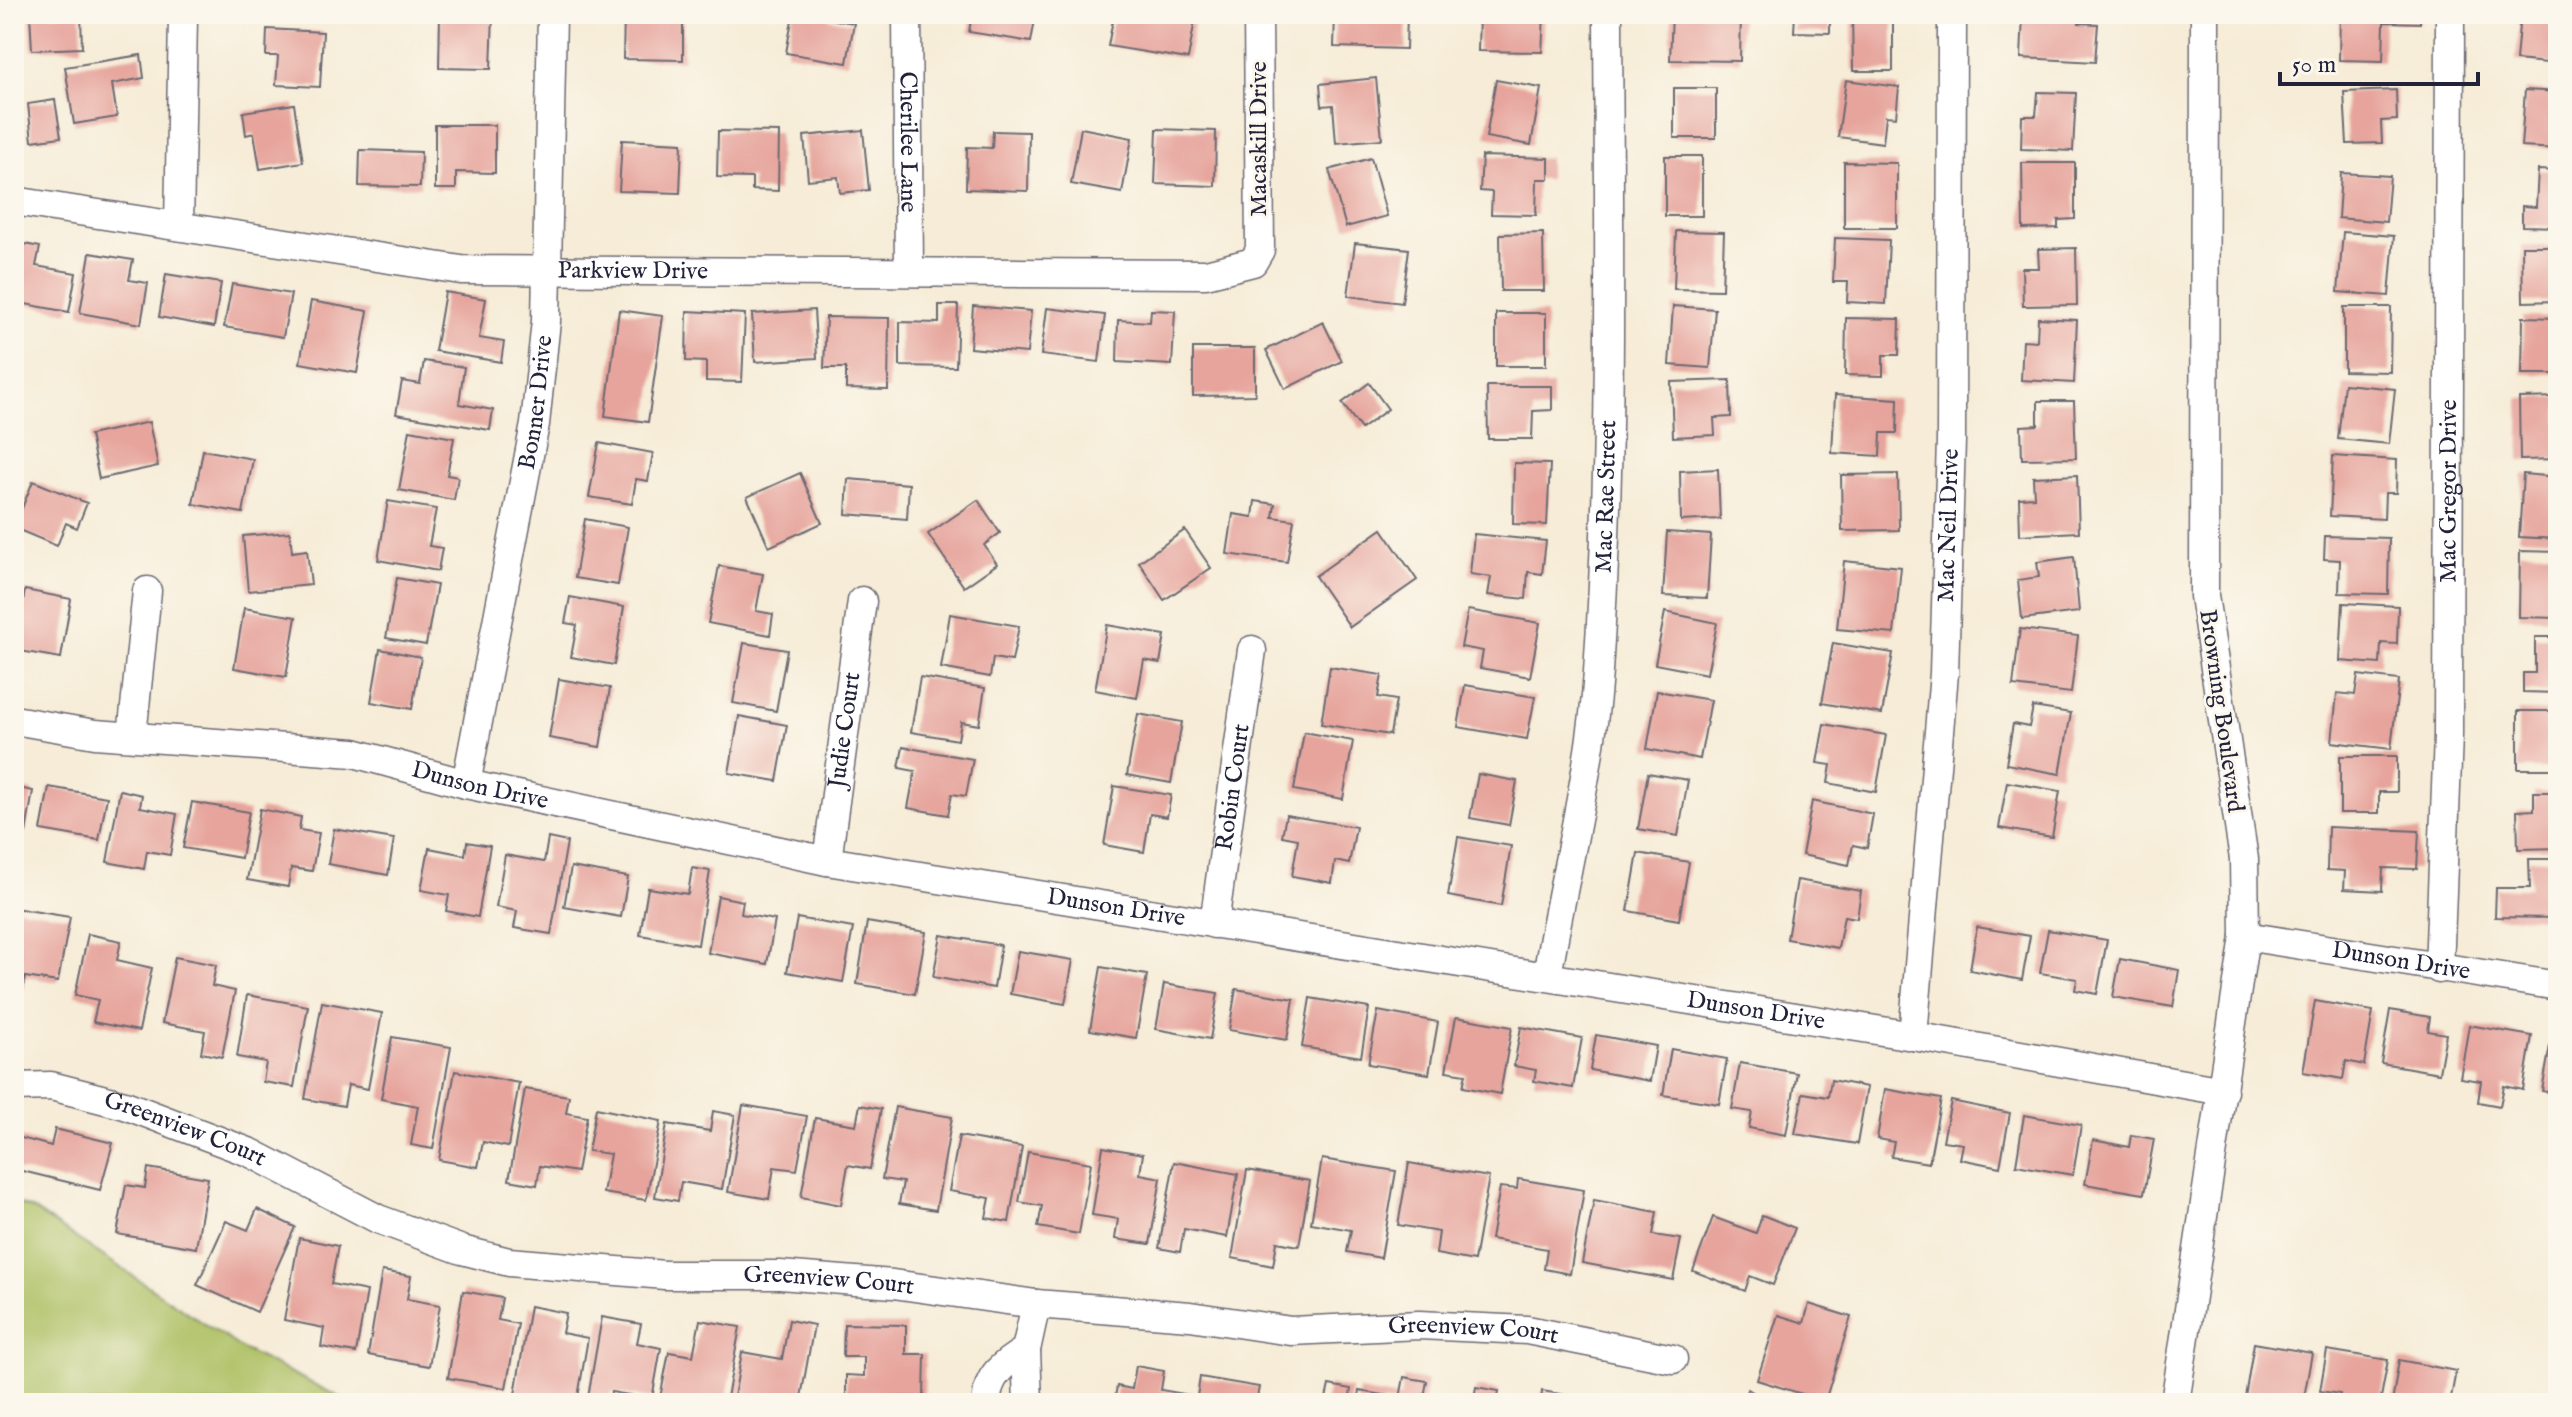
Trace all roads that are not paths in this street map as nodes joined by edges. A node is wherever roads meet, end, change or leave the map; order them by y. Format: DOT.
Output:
graph roads {
  1 [pos="552,14"];
  2 [pos="907,14"];
  3 [pos="1258,14"];
  4 [pos="1608,14"];
  5 [pos="1952,14"];
  6 [pos="2205,14"];
  7 [pos="2450,14"];
  8 [pos="183,18"];
  9 [pos="14,201"];
  10 [pos="179,225"];
  11 [pos="1253,262"];
  12 [pos="909,271"];
  13 [pos="547,272"];
  14 [pos="147,591"];
  15 [pos="862,601"];
  16 [pos="1252,650"];
  17 [pos="14,720"];
  18 [pos="132,736"];
  19 [pos="466,784"];
  20 [pos="827,861"];
  21 [pos="1214,924"];
  22 [pos="2245,936"];
  23 [pos="2439,969"];
  24 [pos="1547,976"];
  25 [pos="2558,986"];
  26 [pos="1913,1036"];
  27 [pos="14,1087"];
  28 [pos="2223,1091"];
  29 [pos="1036,1304"];
  30 [pos="1026,1350"];
  31 [pos="1673,1359"];
  32 [pos="987,1403"];
  33 [pos="1028,1403"];
  34 [pos="2175,1403"];
  1 -- 13 [label="street, Bonner Drive"];
  2 -- 12 [label="street, Cherilee Lane"];
  3 -- 11 [label="street, Macaskill Drive"];
  4 -- 24 [label="street, Mac Rae Street"];
  5 -- 26 [label="street, Mac Neil Drive"];
  6 -- 22 [label="street, Browning Boulevard"];
  7 -- 23 [label="street, Mac Gregor Drive"];
  8 -- 10 [label="street"];
  9 -- 10 [label="street, Parkview Drive"];
  10 -- 13 [label="street, Parkview Drive"];
  11 -- 12 [label="street, Parkview Drive"];
  12 -- 13 [label="street, Parkview Drive"];
  13 -- 19 [label="street, Bonner Drive"];
  14 -- 18 [label="street"];
  15 -- 20 [label="street, Judie Court"];
  16 -- 21 [label="street, Robin Court"];
  17 -- 18 [label="street, Dunson Drive"];
  18 -- 19 [label="street, Dunson Drive"];
  19 -- 20 [label="street, Dunson Drive"];
  20 -- 21 [label="street, Dunson Drive"];
  21 -- 24 [label="street, Dunson Drive"];
  22 -- 23 [label="street, Dunson Drive"];
  22 -- 28 [label="street, Browning Boulevard"];
  23 -- 25 [label="street, Dunson Drive"];
  24 -- 26 [label="street, Dunson Drive"];
  26 -- 28 [label="street, Dunson Drive"];
  27 -- 29 [label="street, Greenview Court"];
  28 -- 34 [label="street, Browning Boulevard"];
  29 -- 30 [label="street"];
  29 -- 31 [label="street, Greenview Court"];
  30 -- 32 [label="street"];
  30 -- 33 [label="street"];
}
